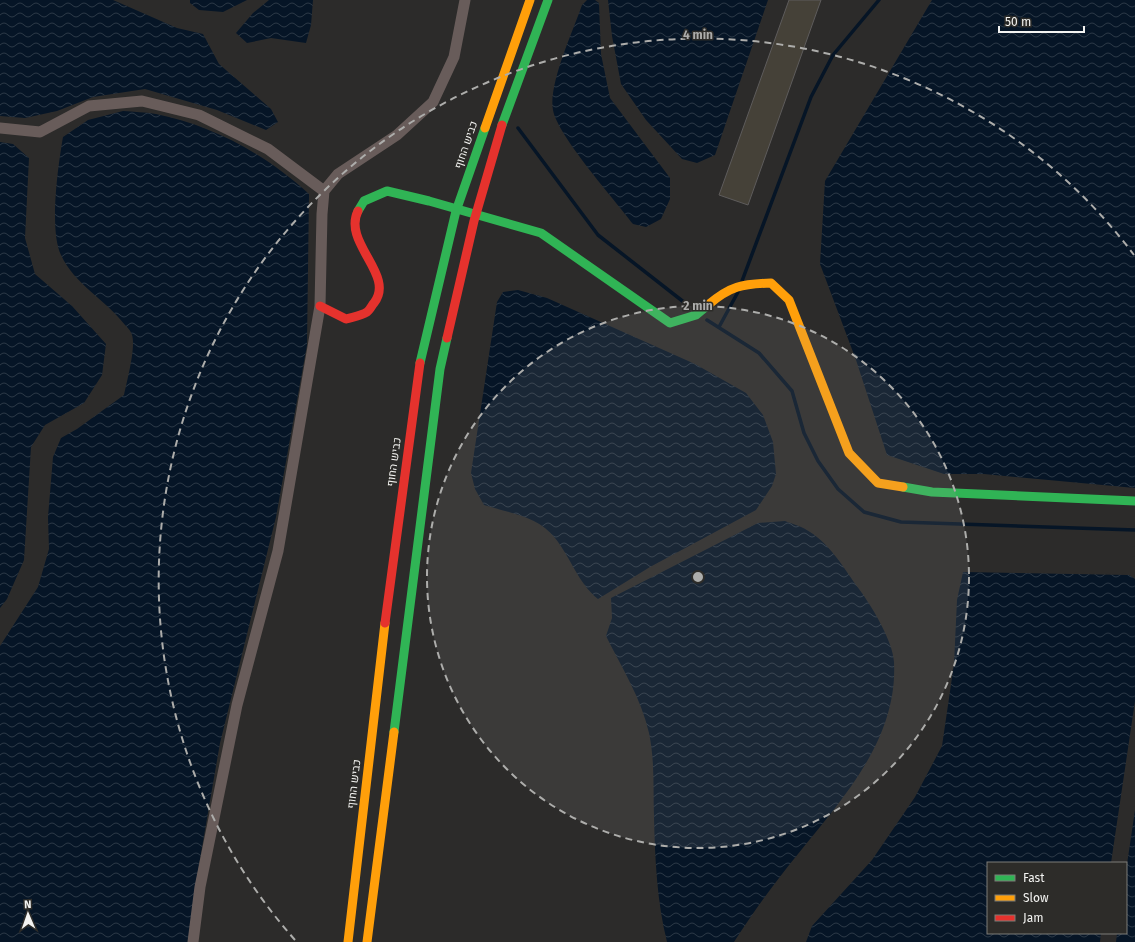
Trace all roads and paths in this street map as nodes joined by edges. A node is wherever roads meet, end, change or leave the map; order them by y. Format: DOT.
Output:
graph roads {
  1 [pos="465,0"];
  2 [pos="530,0"];
  3 [pos="548,0"];
  4 [pos="0,128"];
  5 [pos="324,191"];
  6 [pos="320,306"];
  7 [pos="1135,501"];
  8 [pos="193,942"];
  9 [pos="348,942"];
  10 [pos="367,942"];
  1 -- 5 [label="street"];
  2 -- 9 [label="main road, כביש החוף"];
  3 -- 10 [label="main road"];
  4 -- 5 [label="street"];
  5 -- 6 [label="street"];
  6 -- 7 [label="main road"];
  6 -- 8 [label="street"];
}
